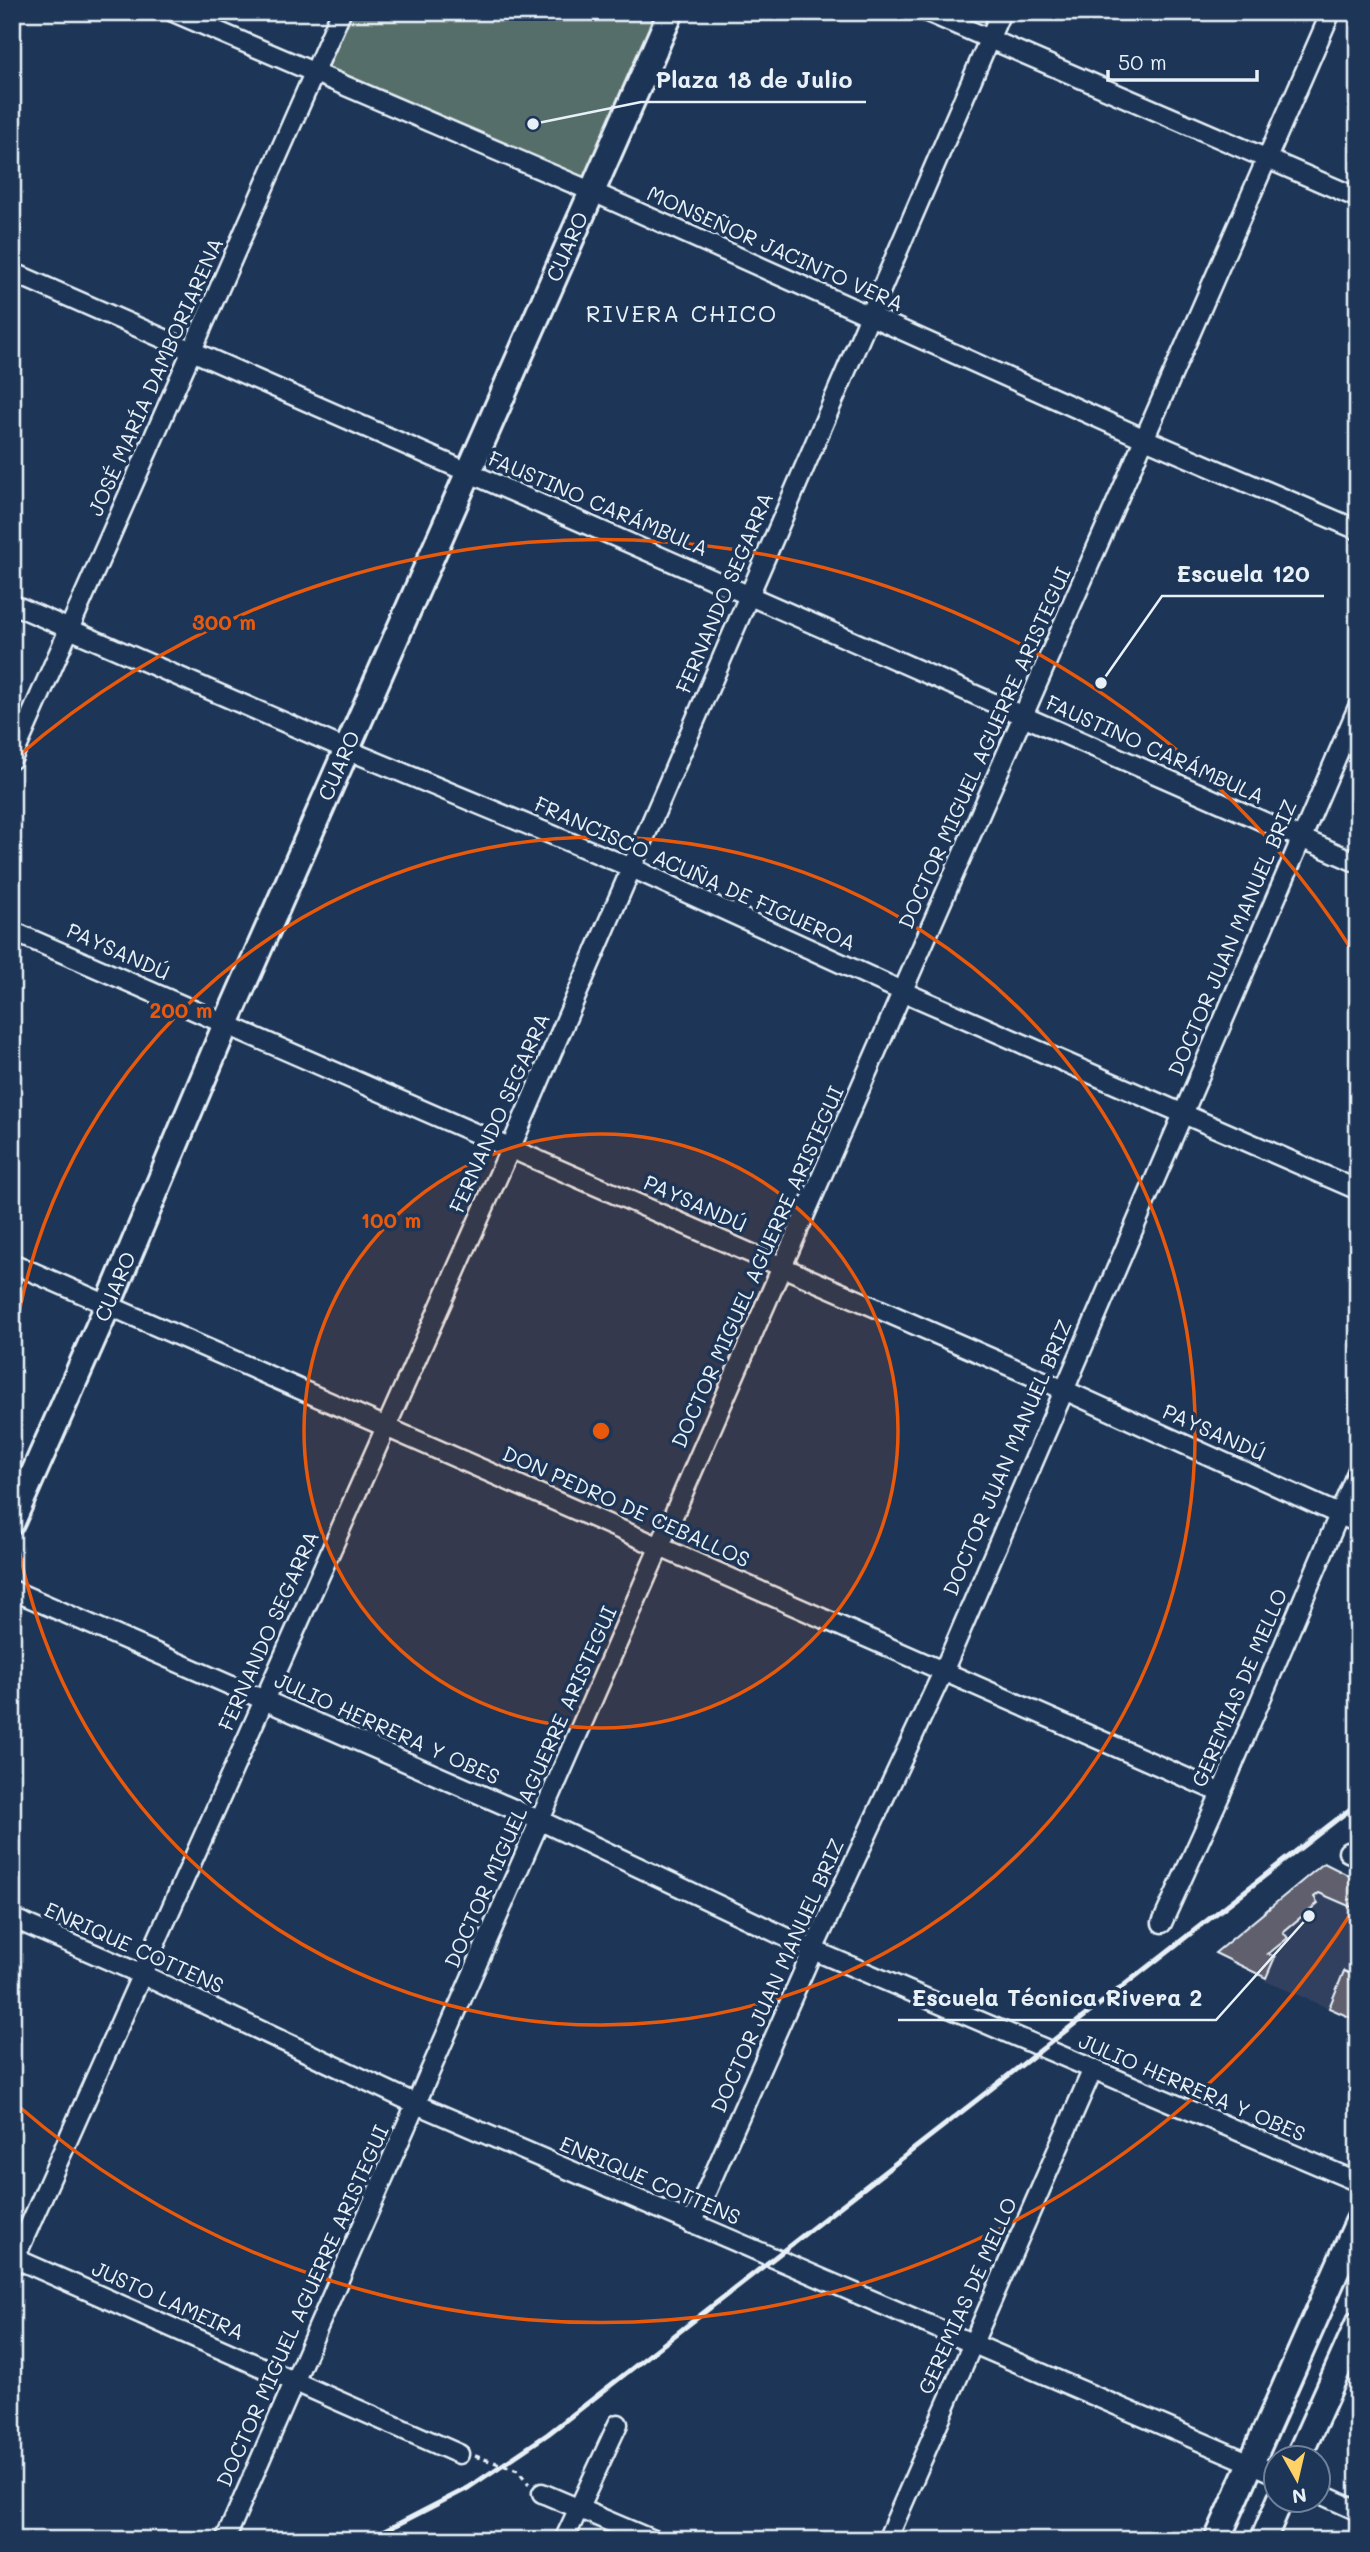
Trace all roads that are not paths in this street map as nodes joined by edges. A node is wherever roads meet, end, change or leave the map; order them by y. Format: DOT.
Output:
graph roads {
  1 [pos="173,12"];
  2 [pos="341,12"];
  3 [pos="671,12"];
  4 [pos="928,12"];
  5 [pos="1001,12"];
  6 [pos="1331,12"];
  7 [pos="989,39"];
  8 [pos="314,74"];
  9 [pos="1267,159"];
  10 [pos="593,192"];
  11 [pos="1358,198"];
  12 [pos="12,272"];
  13 [pos="869,316"];
  14 [pos="192,350"];
  15 [pos="1145,439"];
  16 [pos="469,473"];
  17 [pos="1358,530"];
  18 [pos="749,594"];
  19 [pos="12,604"];
  20 [pos="70,629"];
  21 [pos="1358,707"];
  22 [pos="1024,716"];
  23 [pos="348,750"];
  24 [pos="12,759"];
  25 [pos="1300,839"];
  26 [pos="1358,863"];
  27 [pos="632,868"];
  28 [pos="12,931"];
  29 [pos="904,992"];
  30 [pos="226,1024"];
  31 [pos="1182,1114"];
  32 [pos="511,1147"];
  33 [pos="1358,1190"];
  34 [pos="12,1263"];
  35 [pos="783,1268"];
  36 [pos="108,1305"];
  37 [pos="1062,1389"];
  38 [pos="385,1426"];
  39 [pos="1358,1470"];
  40 [pos="1338,1515"];
  41 [pos="12,1522"];
  42 [pos="1358,1523"];
  43 [pos="661,1546"];
  44 [pos="12,1590"];
  45 [pos="943,1672"];
  46 [pos="263,1699"];
  47 [pos="1221,1793"];
  48 [pos="541,1821"];
  49 [pos="12,1918"];
  50 [pos="1162,1923"];
  51 [pos="813,1950"];
  52 [pos="143,1975"];
  53 [pos="1092,2071"];
  54 [pos="416,2104"];
  55 [pos="1358,2182"];
  56 [pos="1358,2222"];
  57 [pos="692,2224"];
  58 [pos="13,2260"];
  59 [pos="1358,2323"];
  60 [pos="972,2343"];
  61 [pos="293,2382"];
  62 [pos="618,2424"];
  63 [pos="1304,2444"];
  64 [pos="459,2454"];
  65 [pos="1251,2463"];
  66 [pos="1262,2468"];
  67 [pos="541,2493"];
  68 [pos="1332,2499"];
  69 [pos="579,2508"];
  70 [pos="1358,2511"];
  71 [pos="1274,2514"];
  72 [pos="225,2540"];
  73 [pos="565,2540"];
  74 [pos="653,2540"];
  75 [pos="887,2540"];
  76 [pos="1217,2540"];
  77 [pos="1263,2540"];
  1 -- 8 [label="street, MONSEÑOR JACINTO VERA"];
  2 -- 8 [label="street, JOSÉ MARÍA DAMBORIARENA"];
  3 -- 10 [label="street, CUARO"];
  4 -- 7 [label="street"];
  5 -- 7 [label="street, FERNANDO SEGARRA"];
  6 -- 9 [label="street, DOCTOR MIGUEL AGUERRE ARISTEGUI"];
  7 -- 9 [label="street"];
  7 -- 13 [label="street, FERNANDO SEGARRA"];
  8 -- 10 [label="street, MONSEÑOR JACINTO VERA"];
  8 -- 14 [label="street, JOSÉ MARÍA DAMBORIARENA"];
  9 -- 11 [label="street"];
  9 -- 15 [label="street, DOCTOR MIGUEL AGUERRE ARISTEGUI"];
  10 -- 13 [label="street, MONSEÑOR JACINTO VERA"];
  10 -- 16 [label="street, CUARO"];
  12 -- 14 [label="street, FAUSTINO CARÁMBULA"];
  13 -- 15 [label="street, MONSEÑOR JACINTO VERA"];
  13 -- 18 [label="street, FERNANDO SEGARRA"];
  14 -- 16 [label="street, FAUSTINO CARÁMBULA"];
  14 -- 20 [label="street, JOSÉ MARÍA DAMBORIARENA"];
  15 -- 17 [label="street, MONSEÑOR JACINTO VERA"];
  15 -- 22 [label="street, DOCTOR MIGUEL AGUERRE ARISTEGUI"];
  16 -- 18 [label="street, FAUSTINO CARÁMBULA"];
  16 -- 23 [label="street, CUARO"];
  18 -- 22 [label="street, FAUSTINO CARÁMBULA"];
  18 -- 27 [label="street, FERNANDO SEGARRA"];
  19 -- 20 [label="street, FRANCISCO ACUÑA DE FIGUEROA"];
  20 -- 23 [label="street, FRANCISCO ACUÑA DE FIGUEROA"];
  20 -- 24 [label="street, JOSÉ MARÍA DAMBORIARENA"];
  21 -- 25 [label="street, DOCTOR JUAN MANUEL BRIZ"];
  22 -- 25 [label="street, FAUSTINO CARÁMBULA"];
  22 -- 29 [label="street, DOCTOR MIGUEL AGUERRE ARISTEGUI"];
  23 -- 27 [label="street, FRANCISCO ACUÑA DE FIGUEROA"];
  23 -- 30 [label="street, CUARO"];
  25 -- 26 [label="street, FAUSTINO CARÁMBULA"];
  25 -- 31 [label="street, DOCTOR JUAN MANUEL BRIZ"];
  27 -- 29 [label="street, FRANCISCO ACUÑA DE FIGUEROA"];
  27 -- 32 [label="street, FERNANDO SEGARRA"];
  28 -- 30 [label="street, PAYSANDÚ"];
  29 -- 31 [label="street, FRANCISCO ACUÑA DE FIGUEROA"];
  29 -- 35 [label="street, DOCTOR MIGUEL AGUERRE ARISTEGUI"];
  30 -- 32 [label="street, PAYSANDÚ"];
  30 -- 36 [label="street, CUARO"];
  31 -- 33 [label="street, FRANCISCO ACUÑA DE FIGUEROA"];
  31 -- 37 [label="street, DOCTOR JUAN MANUEL BRIZ"];
  32 -- 35 [label="street, PAYSANDÚ"];
  32 -- 38 [label="street, FERNANDO SEGARRA"];
  34 -- 36 [label="street, DON PEDRO DE CEBALLOS"];
  35 -- 37 [label="street, PAYSANDÚ"];
  35 -- 43 [label="street, DOCTOR MIGUEL AGUERRE ARISTEGUI"];
  36 -- 38 [label="street, DON PEDRO DE CEBALLOS"];
  36 -- 41 [label="street, CUARO"];
  37 -- 40 [label="street, PAYSANDÚ"];
  37 -- 45 [label="street, DOCTOR JUAN MANUEL BRIZ"];
  38 -- 43 [label="street, DON PEDRO DE CEBALLOS"];
  38 -- 46 [label="street, FERNANDO SEGARRA"];
  39 -- 40 [label="street, GEREMIAS DE MELLO"];
  40 -- 42 [label="street, PAYSANDÚ"];
  40 -- 47 [label="street, GEREMIAS DE MELLO"];
  43 -- 45 [label="street, DON PEDRO DE CEBALLOS"];
  43 -- 48 [label="street, DOCTOR MIGUEL AGUERRE ARISTEGUI"];
  44 -- 46 [label="street, JULIO HERRERA Y OBES"];
  45 -- 47 [label="street, DON PEDRO DE CEBALLOS"];
  45 -- 51 [label="street, DOCTOR JUAN MANUEL BRIZ"];
  46 -- 48 [label="street, JULIO HERRERA Y OBES"];
  46 -- 52 [label="street, FERNANDO SEGARRA"];
  47 -- 50 [label="street, GEREMIAS DE MELLO"];
  48 -- 51 [label="street, JULIO HERRERA Y OBES"];
  48 -- 54 [label="street, DOCTOR MIGUEL AGUERRE ARISTEGUI"];
  49 -- 52 [label="street, ENRIQUE COTTENS"];
  51 -- 53 [label="street, JULIO HERRERA Y OBES"];
  51 -- 57 [label="street, DOCTOR JUAN MANUEL BRIZ"];
  52 -- 54 [label="street, ENRIQUE COTTENS"];
  52 -- 58 [label="street, FERNANDO SEGARRA"];
  53 -- 55 [label="street, JULIO HERRERA Y OBES"];
  53 -- 60 [label="street, GEREMIAS DE MELLO"];
  54 -- 57 [label="street, ENRIQUE COTTENS"];
  54 -- 61 [label="street, DOCTOR MIGUEL AGUERRE ARISTEGUI"];
  56 -- 65 [label="street"];
  57 -- 60 [label="street, ENRIQUE COTTENS"];
  58 -- 61 [label="street, JUSTO LAMEIRA"];
  59 -- 63 [label="street"];
  60 -- 65 [label="street, ENRIQUE COTTENS"];
  60 -- 75 [label="street, GEREMIAS DE MELLO"];
  61 -- 64 [label="street, JUSTO LAMEIRA"];
  61 -- 72 [label="street, DOCTOR MIGUEL AGUERRE ARISTEGUI"];
  62 -- 69 [label="street"];
  65 -- 66 [label="street, ENRIQUE COTTENS"];
  65 -- 76 [label="street"];
  67 -- 69 [label="street"];
  68 -- 70 [label="street"];
  69 -- 73 [label="street"];
  69 -- 74 [label="street"];
  71 -- 77 [label="street"];
}
